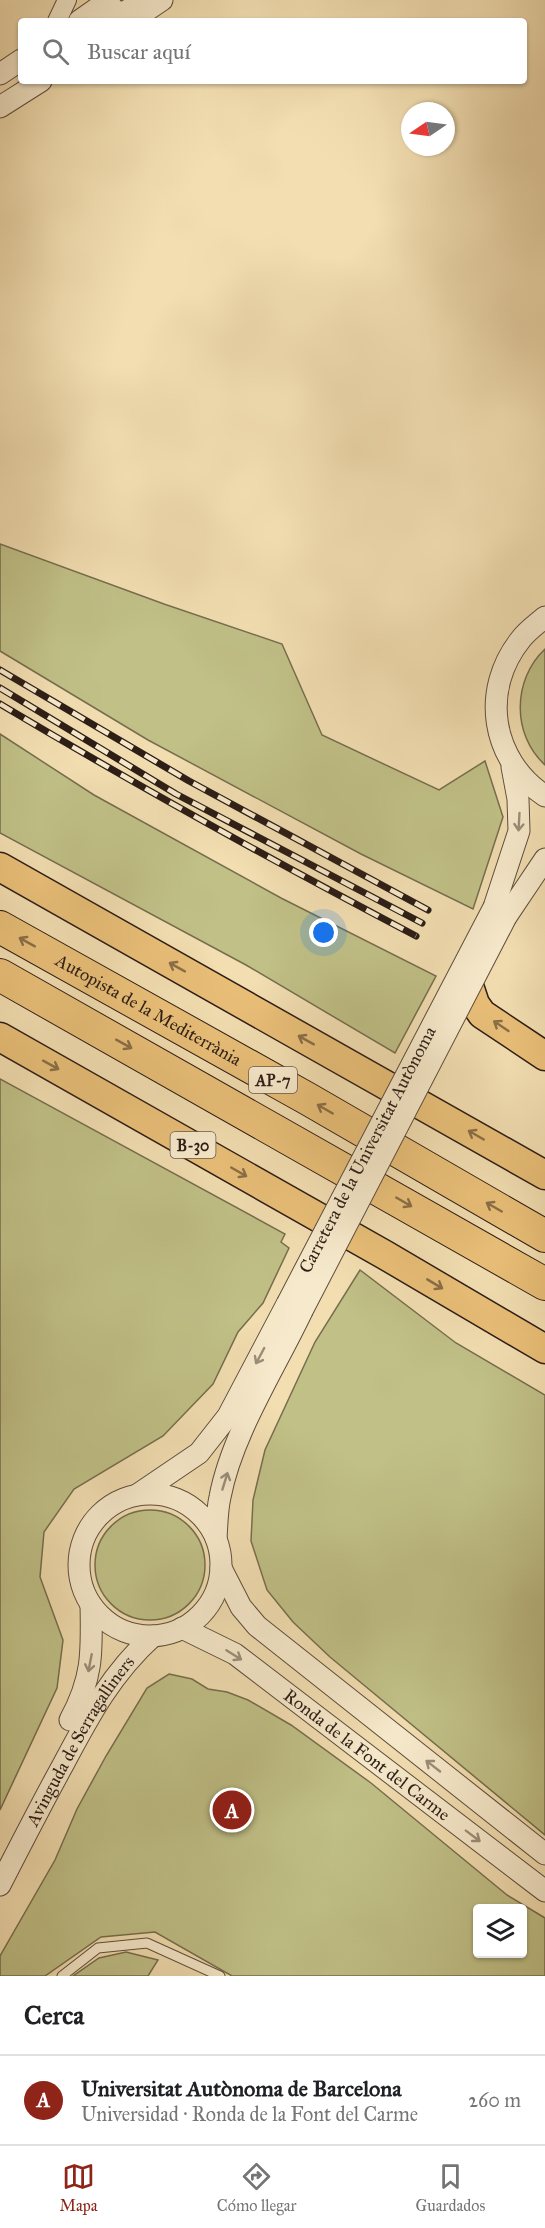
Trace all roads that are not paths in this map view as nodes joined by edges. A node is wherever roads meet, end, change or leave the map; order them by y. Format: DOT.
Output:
graph roads {
  1 [pos="67,0"];
  2 [pos="140,0"];
  3 [pos="162,0"];
  4 [pos="114,9"];
  5 [pos="58,18"];
  6 [pos="88,18"];
  7 [pos="18,62"];
  8 [pos="0,74"];
  9 [pos="36,84"];
  10 [pos="0,107"];
  11 [pos="545,617"];
  12 [pos="512,764"];
  13 [pos="545,796"];
  14 [pos="545,859"];
  15 [pos="0,867"];
  16 [pos="500,912"];
  17 [pos="0,927"];
  18 [pos="0,975"];
  19 [pos="469,986"];
  20 [pos="0,1037"];
  21 [pos="545,1056"];
  22 [pos="545,1175"];
  23 [pos="545,1236"];
  24 [pos="545,1284"];
  25 [pos="294,1308"];
  26 [pos="545,1349"];
  27 [pos="137,1495"];
  28 [pos="216,1538"];
  29 [pos="221,1568"];
  30 [pos="92,1605"];
  31 [pos="182,1629"];
  32 [pos="153,1636"];
  33 [pos="545,1854"];
  34 [pos="0,1858"];
  35 [pos="0,1885"];
  36 [pos="545,1891"];
  37 [pos="62,1976"];
  38 [pos="220,1976"];
  1 -- 5 [label="street"];
  2 -- 4 [label="street"];
  3 -- 4 [label="street"];
  4 -- 6 [label="street"];
  7 -- 8 [label="street"];
  9 -- 10 [label="street"];
  11 -- 12 [label="street"];
  12 -- 13 [label="street"];
  12 -- 16 [label="street, Carretera de la Universitat Autònoma, one-way"];
  14 -- 16 [label="street, Carretera de la Universitat Autònoma"];
  22 -- 15 [label="highway, one-way"];
  16 -- 19 [label="street, Carretera de la Universitat Autònoma, bridge"];
  16 -- 25 [label="street, Carretera de la Universitat Autònoma, bridge"];
  23 -- 17 [label="highway, Autopista de la Mediterrània / AP-7, one-way"];
  18 -- 24 [label="highway, AP-7, one-way"];
  21 -- 19 [label="highway, one-way"];
  19 -- 25 [label="street, Carretera de la Universitat Autònoma, bridge"];
  20 -- 26 [label="highway, B-30, one-way"];
  25 -- 27 [label="street, Carretera de la Universitat Autònoma, one-way"];
  28 -- 25 [label="street, Carretera de la Universitat Autònoma, one-way"];
  27 -- 28 [label="street"];
  27 -- 30 [label="street"];
  28 -- 29 [label="street"];
  29 -- 31 [label="street"];
  33 -- 29 [label="street, Ronda de la Font del Carme, one-way"];
  30 -- 32 [label="street"];
  30 -- 34 [label="street, Avinguda de Serragalliners, one-way"];
  31 -- 32 [label="street"];
  31 -- 36 [label="street, Ronda de la Font del Carme, one-way"];
  32 -- 35 [label="street, Avinguda de Serragalliners"];
  37 -- 38 [label="lane"];
}
